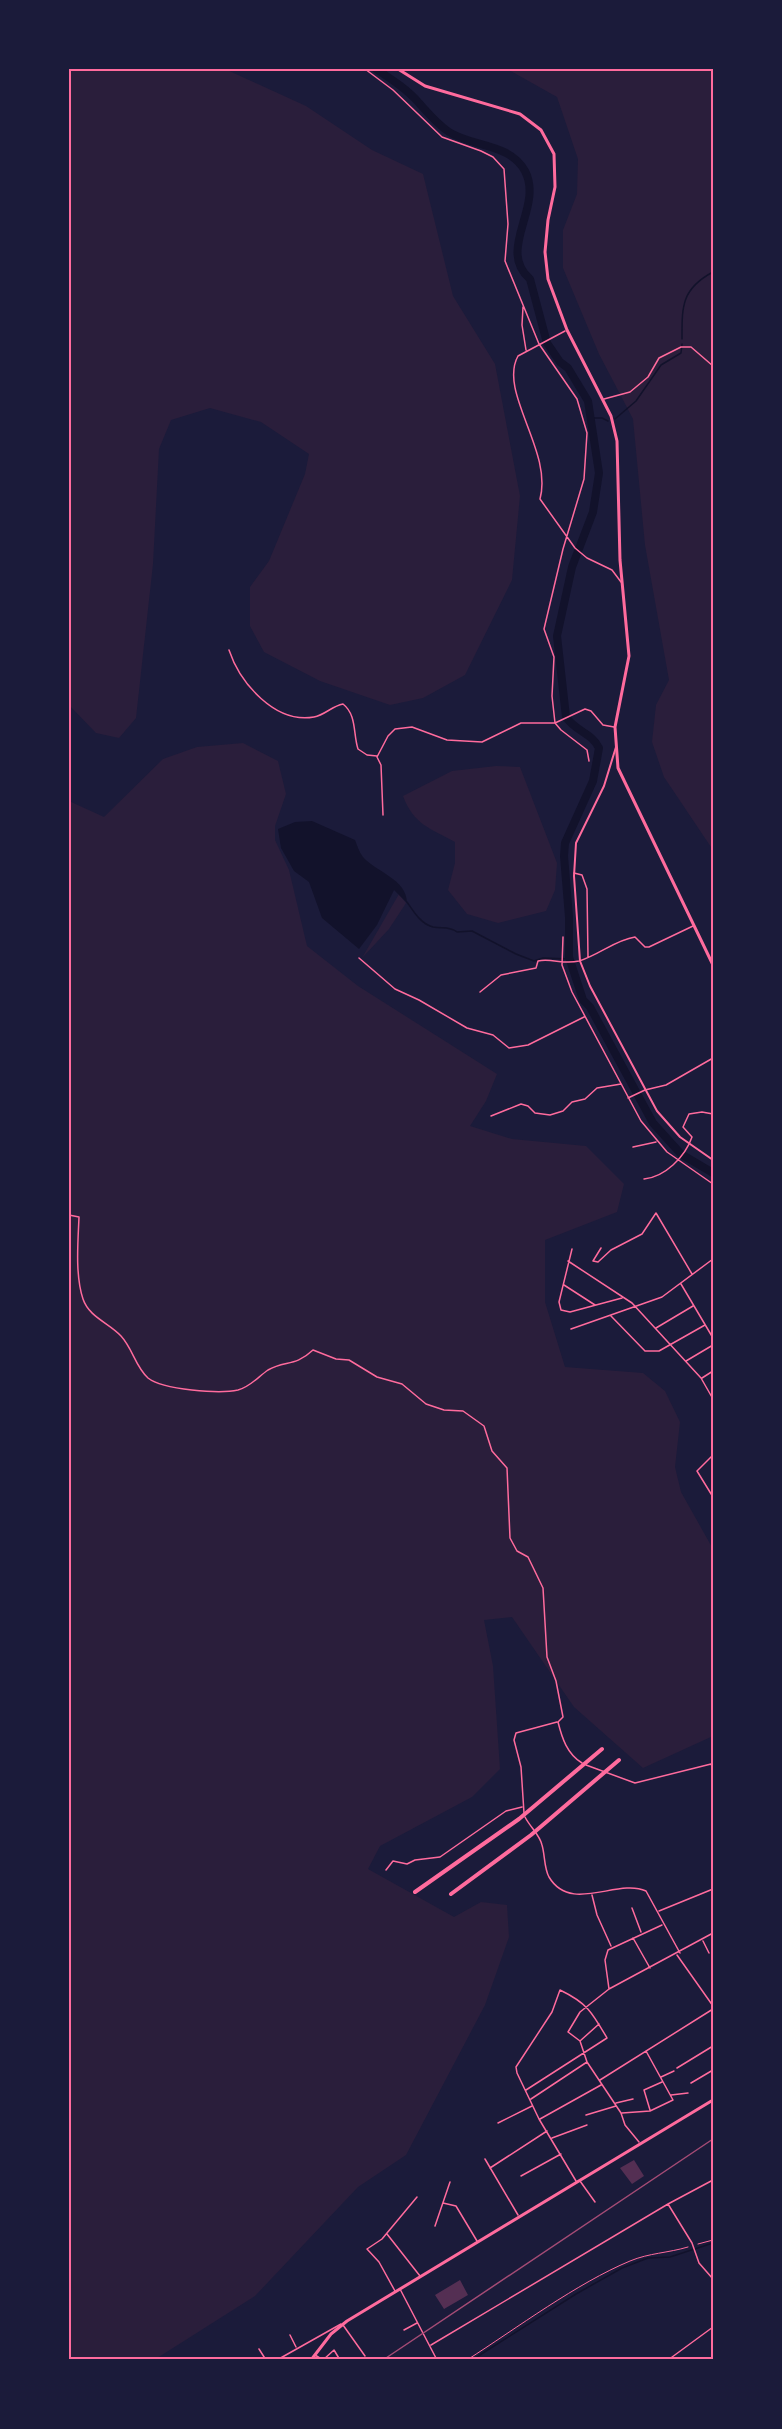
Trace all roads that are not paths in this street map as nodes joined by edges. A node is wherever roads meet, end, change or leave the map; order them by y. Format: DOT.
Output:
graph roads {
  1 [pos="365,69"];
  2 [pos="398,69"];
  3 [pos="524,306"];
  4 [pos="567,330"];
  5 [pos="540,344"];
  6 [pos="526,351"];
  7 [pos="713,366"];
  8 [pos="604,399"];
  9 [pos="567,537"];
  10 [pos="623,585"];
  11 [pos="229,650"];
  12 [pos="556,722"];
  13 [pos="615,727"];
  14 [pos="616,747"];
  15 [pos="378,757"];
  16 [pos="589,761"];
  17 [pos="383,815"];
  18 [pos="574,873"];
  19 [pos="694,926"];
  20 [pos="563,937"];
  21 [pos="359,958"];
  22 [pos="588,958"];
  23 [pos="579,961"];
  24 [pos="563,962"];
  25 [pos="713,965"];
  26 [pos="480,992"];
  27 [pos="585,1017"];
  28 [pos="713,1058"];
  29 [pos="621,1084"];
  30 [pos="643,1090"];
  31 [pos="629,1098"];
  32 [pos="713,1114"];
  33 [pos="491,1116"];
  34 [pos="657,1142"];
  35 [pos="688,1145"];
  36 [pos="633,1147"];
  37 [pos="678,1160"];
  38 [pos="713,1160"];
  39 [pos="644,1179"];
  40 [pos="713,1184"];
  41 [pos="69,1215"];
  42 [pos="601,1248"];
  43 [pos="572,1249"];
  44 [pos="713,1259"];
  45 [pos="568,1261"];
  46 [pos="692,1274"];
  47 [pos="681,1283"];
  48 [pos="563,1284"];
  49 [pos="622,1297"];
  50 [pos="595,1305"];
  51 [pos="694,1306"];
  52 [pos="635,1307"];
  53 [pos="611,1316"];
  54 [pos="705,1325"];
  55 [pos="656,1328"];
  56 [pos="571,1329"];
  57 [pos="713,1338"];
  58 [pos="671,1345"];
  59 [pos="713,1345"];
  60 [pos="685,1361"];
  61 [pos="713,1371"];
  62 [pos="701,1378"];
  63 [pos="713,1398"];
  64 [pos="713,1455"];
  65 [pos="712,1493"];
  66 [pos="713,1497"];
  67 [pos="558,1722"];
  68 [pos="602,1749"];
  69 [pos="619,1760"];
  70 [pos="713,1769"];
  71 [pos="522,1807"];
  72 [pos="386,1870"];
  73 [pos="713,1889"];
  74 [pos="415,1892"];
  75 [pos="451,1894"];
  76 [pos="592,1894"];
  77 [pos="632,1908"];
  78 [pos="658,1912"];
  79 [pos="662,1925"];
  80 [pos="713,1933"];
  81 [pos="642,1934"];
  82 [pos="633,1937"];
  83 [pos="702,1940"];
  84 [pos="611,1947"];
  85 [pos="678,1953"];
  86 [pos="709,1953"];
  87 [pos="650,1968"];
  88 [pos="609,1989"];
  89 [pos="588,2007"];
  90 [pos="713,2007"];
  91 [pos="599,2024"];
  92 [pos="580,2041"];
  93 [pos="713,2046"];
  94 [pos="646,2050"];
  95 [pos="584,2052"];
  96 [pos="587,2062"];
  97 [pos="677,2068"];
  98 [pos="674,2070"];
  99 [pos="713,2070"];
  100 [pos="661,2078"];
  101 [pos="599,2080"];
  102 [pos="663,2082"];
  103 [pos="691,2083"];
  104 [pos="602,2084"];
  105 [pos="526,2090"];
  106 [pos="688,2093"];
  107 [pos="671,2095"];
  108 [pos="633,2099"];
  109 [pos="530,2100"];
  110 [pos="713,2100"];
  111 [pos="614,2103"];
  112 [pos="533,2105"];
  113 [pos="616,2106"];
  114 [pos="650,2111"];
  115 [pos="621,2113"];
  116 [pos="586,2115"];
  117 [pos="539,2119"];
  118 [pos="498,2123"];
  119 [pos="587,2125"];
  120 [pos="547,2131"];
  121 [pos="551,2138"];
  122 [pos="639,2143"];
  123 [pos="561,2154"];
  124 [pos="484,2159"];
  125 [pos="490,2168"];
  126 [pos="521,2176"];
  127 [pos="578,2180"];
  128 [pos="713,2180"];
  129 [pos="450,2182"];
  130 [pos="417,2197"];
  131 [pos="595,2202"];
  132 [pos="443,2203"];
  133 [pos="668,2204"];
  134 [pos="519,2216"];
  135 [pos="435,2226"];
  136 [pos="386,2233"];
  137 [pos="477,2241"];
  138 [pos="420,2276"];
  139 [pos="713,2279"];
  140 [pos="400,2288"];
  141 [pos="395,2291"];
  142 [pos="347,2320"];
  143 [pos="417,2323"];
  144 [pos="343,2324"];
  145 [pos="713,2327"];
  146 [pos="404,2330"];
  147 [pos="290,2335"];
  148 [pos="431,2346"];
  149 [pos="260,2349"];
  150 [pos="297,2349"];
  151 [pos="315,2354"];
  152 [pos="366,2356"];
  153 [pos="266,2360"];
  154 [pos="277,2360"];
  155 [pos="311,2360"];
  156 [pos="340,2360"];
  157 [pos="437,2360"];
  158 [pos="668,2360"];
  1 -- 3 [label="street"];
  2 -- 4 [label="main road"];
  3 -- 5 [label="street"];
  3 -- 6 [label="street"];
  4 -- 5 [label="street"];
  4 -- 8 [label="main road"];
  5 -- 6 [label="street"];
  5 -- 9 [label="street"];
  6 -- 9 [label="street"];
  7 -- 8 [label="street"];
  8 -- 10 [label="main road"];
  9 -- 10 [label="street"];
  9 -- 12 [label="street"];
  10 -- 13 [label="main road"];
  11 -- 15 [label="street"];
  12 -- 13 [label="street"];
  12 -- 15 [label="street"];
  12 -- 16 [label="street"];
  13 -- 14 [label="main road"];
  14 -- 18 [label="street"];
  14 -- 19 [label="main road"];
  15 -- 17 [label="street"];
  18 -- 22 [label="street"];
  18 -- 23 [label="street"];
  19 -- 22 [label="street"];
  19 -- 25 [label="main road"];
  20 -- 24 [label="street"];
  21 -- 27 [label="street"];
  22 -- 23 [label="street"];
  23 -- 24 [label="street"];
  23 -- 30 [label="street"];
  24 -- 26 [label="street"];
  24 -- 27 [label="street"];
  27 -- 29 [label="street"];
  28 -- 30 [label="street"];
  29 -- 31 [label="street"];
  29 -- 33 [label="street"];
  30 -- 31 [label="street"];
  30 -- 35 [label="street"];
  31 -- 34 [label="street"];
  32 -- 35 [label="street"];
  34 -- 36 [label="street"];
  34 -- 37 [label="street"];
  35 -- 37 [label="street"];
  35 -- 38 [label="street"];
  37 -- 39 [label="street"];
  37 -- 40 [label="street"];
  41 -- 67 [label="street"];
  42 -- 46 [label="street"];
  43 -- 45 [label="street"];
  44 -- 46 [label="street"];
  45 -- 48 [label="street"];
  45 -- 49 [label="street"];
  46 -- 47 [label="street"];
  47 -- 51 [label="street"];
  47 -- 52 [label="street"];
  48 -- 50 [label="street"];
  48 -- 50 [label="street"];
  49 -- 50 [label="street"];
  49 -- 52 [label="street"];
  51 -- 54 [label="street"];
  51 -- 55 [label="street"];
  52 -- 53 [label="street"];
  52 -- 55 [label="street"];
  53 -- 56 [label="street"];
  53 -- 58 [label="street"];
  54 -- 57 [label="street"];
  54 -- 58 [label="street"];
  55 -- 58 [label="street"];
  58 -- 60 [label="street"];
  59 -- 60 [label="street"];
  60 -- 62 [label="street"];
  61 -- 62 [label="street"];
  62 -- 63 [label="street"];
  64 -- 65 [label="street"];
  65 -- 66 [label="street"];
  67 -- 70 [label="street"];
  67 -- 71 [label="street"];
  68 -- 74 [label="highway"];
  69 -- 75 [label="highway"];
  71 -- 72 [label="street"];
  71 -- 76 [label="street"];
  73 -- 78 [label="street"];
  76 -- 78 [label="street"];
  76 -- 84 [label="street"];
  77 -- 81 [label="street"];
  78 -- 79 [label="street"];
  79 -- 81 [label="street"];
  79 -- 85 [label="street"];
  80 -- 83 [label="street"];
  81 -- 82 [label="street"];
  82 -- 84 [label="street"];
  82 -- 87 [label="street"];
  83 -- 85 [label="street"];
  83 -- 86 [label="street"];
  84 -- 88 [label="street"];
  85 -- 87 [label="street"];
  85 -- 90 [label="street"];
  87 -- 88 [label="street"];
  88 -- 89 [label="street"];
  89 -- 91 [label="street"];
  89 -- 92 [label="street"];
  89 -- 105 [label="street"];
  90 -- 94 [label="street"];
  91 -- 92 [label="street"];
  91 -- 95 [label="street"];
  92 -- 95 [label="street"];
  93 -- 97 [label="street"];
  94 -- 100 [label="street"];
  94 -- 101 [label="street"];
  95 -- 96 [label="street"];
  95 -- 105 [label="street"];
  96 -- 101 [label="street"];
  96 -- 109 [label="street"];
  98 -- 100 [label="street"];
  99 -- 103 [label="street"];
  100 -- 102 [label="street"];
  101 -- 104 [label="street"];
  102 -- 107 [label="street"];
  102 -- 114 [label="street"];
  104 -- 111 [label="street"];
  104 -- 117 [label="street"];
  105 -- 109 [label="street"];
  106 -- 107 [label="street"];
  107 -- 114 [label="street"];
  108 -- 111 [label="street"];
  109 -- 112 [label="street"];
  110 -- 122 [label="main road"];
  111 -- 113 [label="street"];
  112 -- 117 [label="street"];
  112 -- 118 [label="street"];
  113 -- 115 [label="street"];
  113 -- 116 [label="street"];
  114 -- 115 [label="street"];
  115 -- 122 [label="street"];
  117 -- 120 [label="street"];
  119 -- 121 [label="street"];
  120 -- 121 [label="street"];
  120 -- 125 [label="street"];
  121 -- 123 [label="street"];
  122 -- 127 [label="main road"];
  123 -- 126 [label="street"];
  123 -- 127 [label="street"];
  124 -- 125 [label="street"];
  125 -- 134 [label="street"];
  127 -- 131 [label="street"];
  127 -- 134 [label="main road"];
  128 -- 133 [label="street"];
  129 -- 132 [label="street"];
  130 -- 136 [label="street"];
  132 -- 135 [label="street"];
  132 -- 137 [label="street"];
  133 -- 139 [label="street"];
  133 -- 148 [label="street"];
  134 -- 137 [label="main road"];
  136 -- 138 [label="street"];
  136 -- 141 [label="street"];
  137 -- 138 [label="main road"];
  138 -- 140 [label="main road"];
  140 -- 141 [label="main road"];
  140 -- 143 [label="street"];
  141 -- 142 [label="main road"];
  142 -- 144 [label="main road"];
  142 -- 150 [label="street"];
  143 -- 146 [label="street"];
  143 -- 148 [label="street"];
  144 -- 151 [label="main road"];
  144 -- 152 [label="street"];
  145 -- 158 [label="street"];
  147 -- 150 [label="street"];
  148 -- 157 [label="street"];
  149 -- 153 [label="street"];
  150 -- 154 [label="street"];
  151 -- 155 [label="main road"];
  151 -- 156 [label="street"];
}
